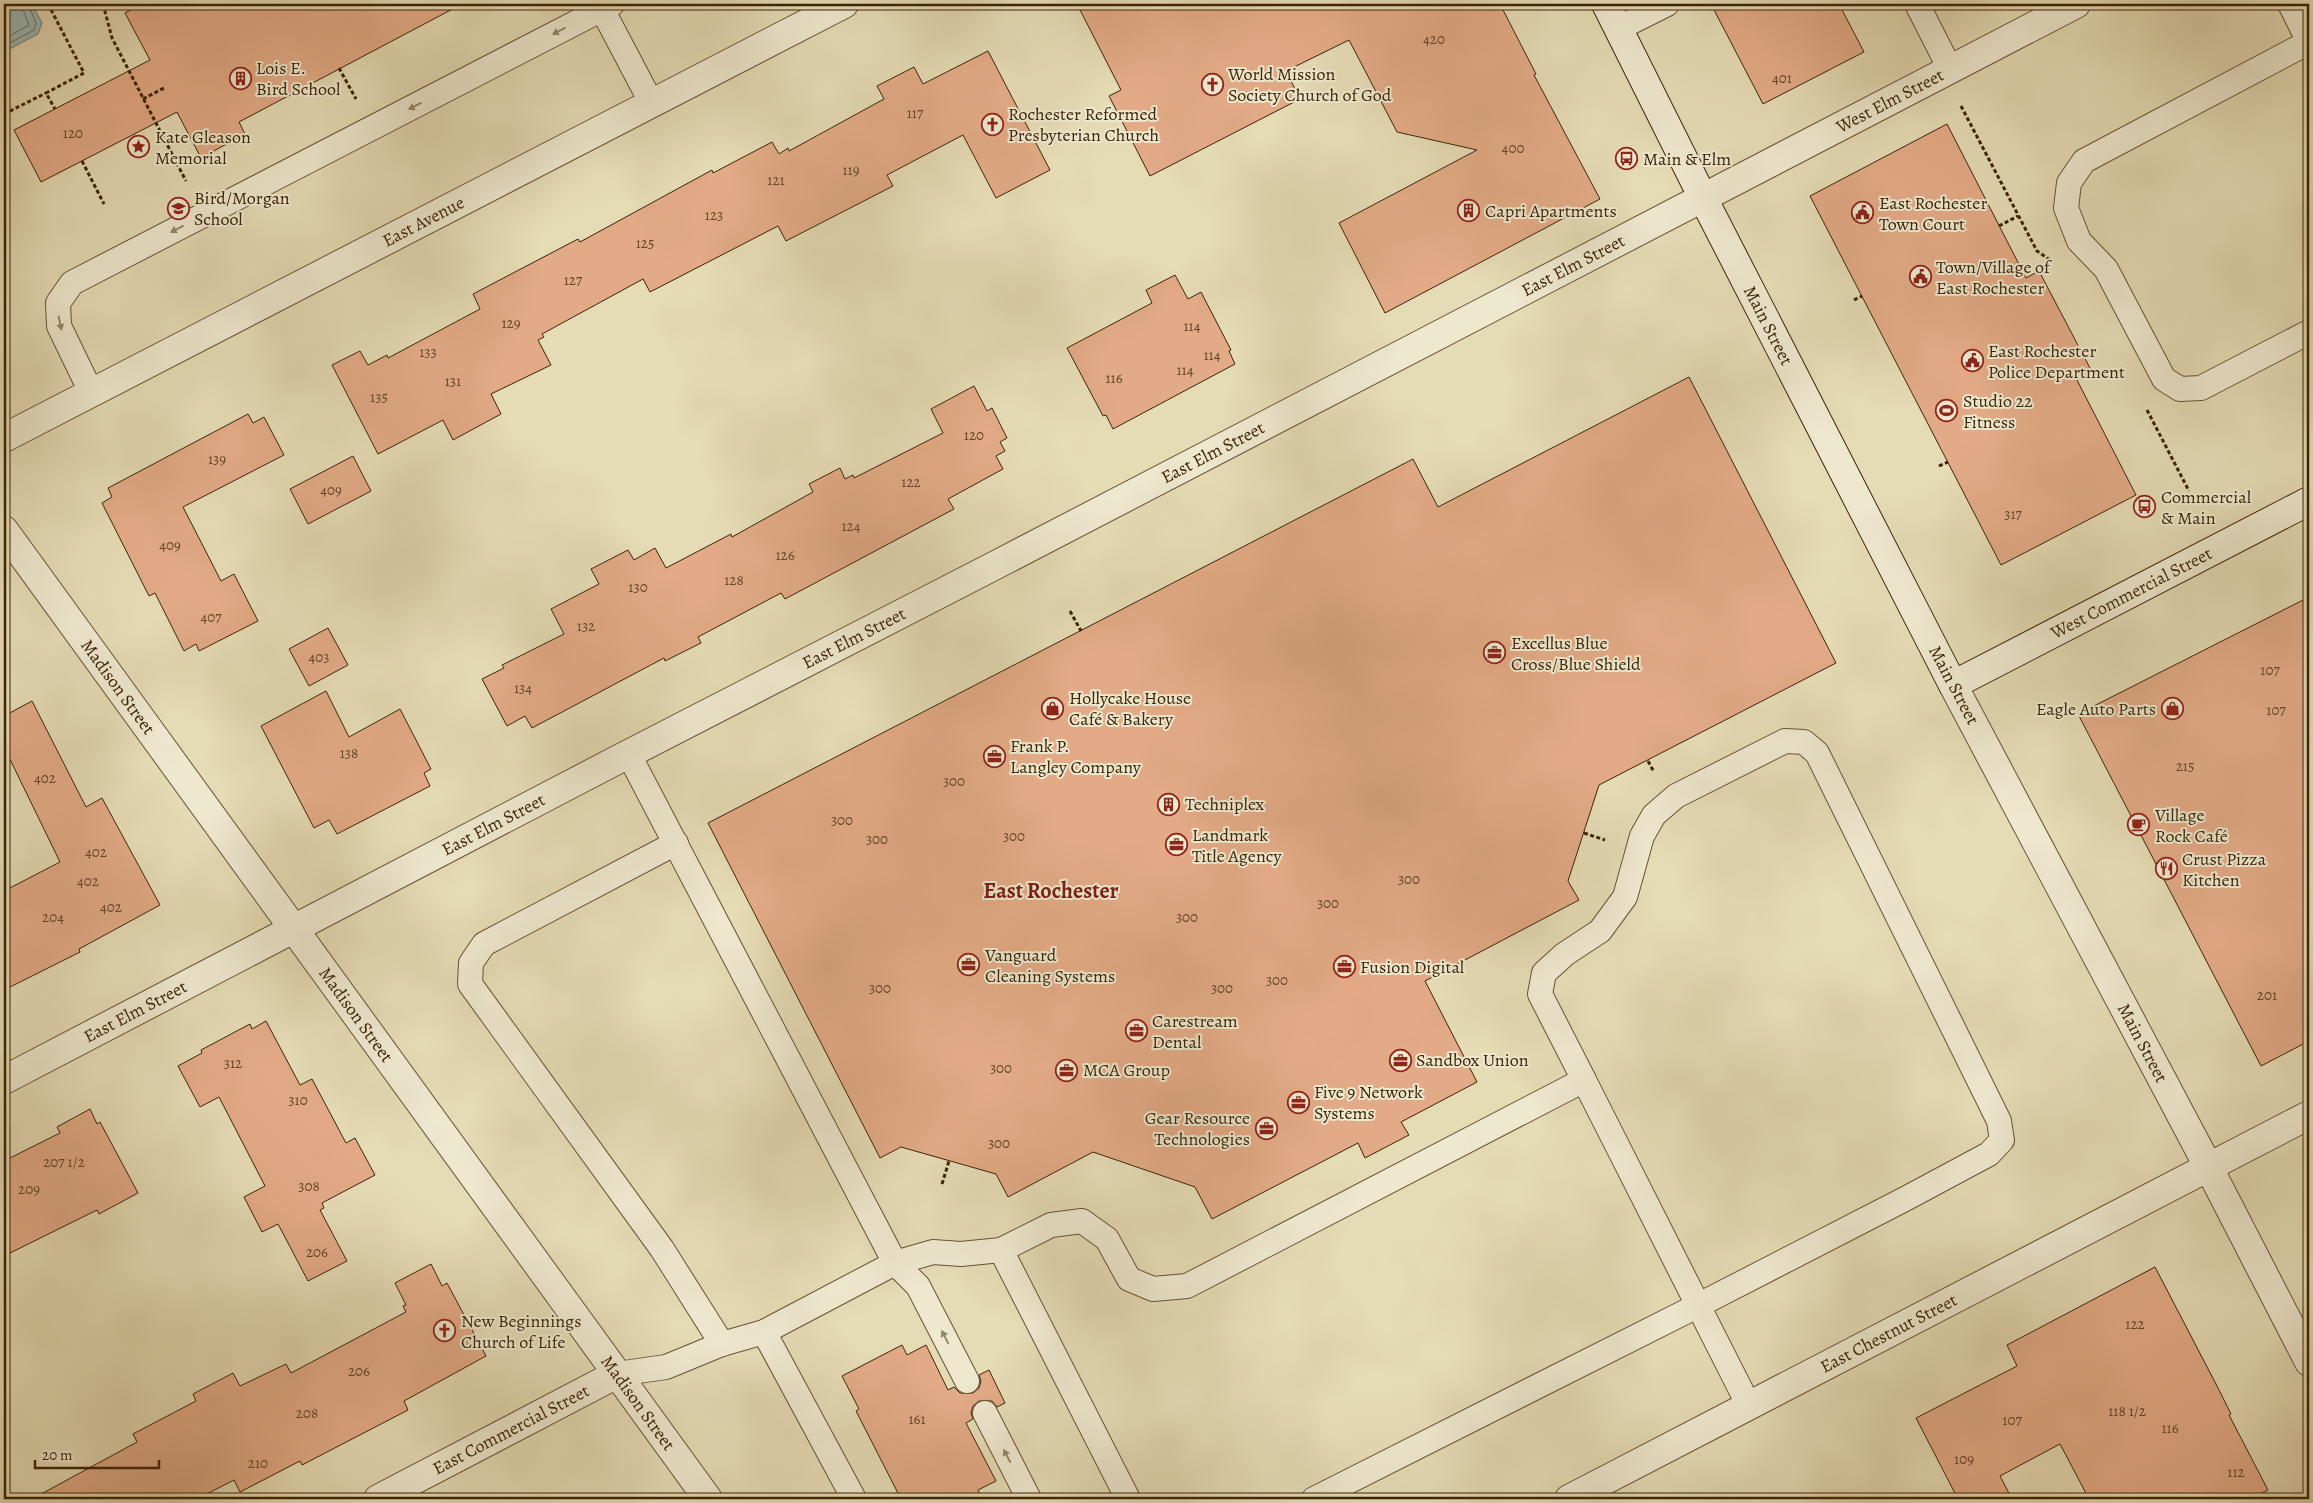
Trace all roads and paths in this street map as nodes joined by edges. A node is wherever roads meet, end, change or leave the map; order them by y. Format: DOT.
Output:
graph roads {
  1 [pos="48,4"];
  2 [pos="103,4"];
  3 [pos="844,4"];
  4 [pos="1606,4"];
  5 [pos="1667,4"];
  6 [pos="1917,4"];
  7 [pos="2076,4"];
  8 [pos="2290,4"];
  9 [pos="607,6"];
  10 [pos="1619,28"];
  11 [pos="2309,42"];
  12 [pos="339,68"];
  13 [pos="1950,69"];
  14 [pos="164,88"];
  15 [pos="46,93"];
  16 [pos="143,99"];
  17 [pos="356,101"];
  18 [pos="652,104"];
  19 [pos="1961,106"];
  20 [pos="55,109"];
  21 [pos="4,114"];
  22 [pos="82,161"];
  23 [pos="186,181"];
  24 [pos="1703,198"];
  25 [pos="104,204"];
  26 [pos="2018,216"];
  27 [pos="1999,226"];
  28 [pos="2052,261"];
  29 [pos="1862,296"];
  30 [pos="1854,300"];
  31 [pos="2309,332"];
  32 [pos="91,392"];
  33 [pos="2144,406"];
  34 [pos="4,438"];
  35 [pos="1948,462"];
  36 [pos="1939,466"];
  37 [pos="2189,492"];
  38 [pos="2309,501"];
  39 [pos="4,530"];
  40 [pos="1070,611"];
  41 [pos="1081,631"];
  42 [pos="1953,685"];
  43 [pos="628,753"];
  44 [pos="1648,761"];
  45 [pos="1654,772"];
  46 [pos="1584,833"];
  47 [pos="1606,840"];
  48 [pos="676,843"];
  49 [pos="294,930"];
  50 [pos="4,1080"];
  51 [pos="1584,1080"];
  52 [pos="2309,1115"];
  53 [pos="949,1161"];
  54 [pos="2209,1168"];
  55 [pos="942,1184"];
  56 [pos="1001,1250"];
  57 [pos="895,1263"];
  58 [pos="1699,1305"];
  59 [pos="764,1332"];
  60 [pos="722,1344"];
  61 [pos="2309,1362"];
  62 [pos="617,1374"];
  63 [pos="967,1381"];
  64 [pos="1749,1406"];
  65 [pos="985,1413"];
  66 [pos="378,1499"];
  67 [pos="708,1499"];
  68 [pos="854,1499"];
  69 [pos="1030,1499"];
  70 [pos="1128,1499"];
  71 [pos="1314,1499"];
  72 [pos="1568,1499"];
  1 -- 15 [label="path"];
  2 -- 16 [label="path"];
  3 -- 18 [label="street, East Avenue"];
  4 -- 10 [label="street, Main Street"];
  5 -- 10 [label="lane"];
  6 -- 13 [label="lane"];
  7 -- 13 [label="street, West Elm Street"];
  8 -- 11 [label="lane"];
  9 -- 18 [label="lane"];
  9 -- 32 [label="lane, one-way"];
  10 -- 24 [label="street, Main Street"];
  11 -- 31 [label="lane"];
  12 -- 17 [label="path"];
  13 -- 24 [label="street, West Elm Street"];
  14 -- 16 [label="path"];
  15 -- 20 [label="path"];
  15 -- 21 [label="path"];
  16 -- 23 [label="path"];
  18 -- 32 [label="street, East Avenue"];
  19 -- 26 [label="path"];
  22 -- 25 [label="path"];
  24 -- 42 [label="street, Main Street"];
  24 -- 43 [label="street, East Elm Street"];
  26 -- 27 [label="path"];
  26 -- 28 [label="path"];
  29 -- 30 [label="path"];
  32 -- 34 [label="street, East Avenue"];
  33 -- 37 [label="path"];
  35 -- 36 [label="path"];
  38 -- 42 [label="street, West Commercial Street"];
  39 -- 49 [label="street, Madison Street"];
  40 -- 41 [label="path"];
  42 -- 54 [label="street, Main Street"];
  43 -- 48 [label="lane"];
  43 -- 49 [label="street, East Elm Street"];
  44 -- 45 [label="path"];
  46 -- 47 [label="path"];
  48 -- 57 [label="lane"];
  48 -- 60 [label="lane"];
  49 -- 50 [label="street, East Elm Street"];
  49 -- 62 [label="street, Madison Street"];
  51 -- 56 [label="lane"];
  51 -- 58 [label="lane"];
  51 -- 58 [label="lane"];
  52 -- 54 [label="street, East Chestnut Street"];
  53 -- 55 [label="path"];
  54 -- 61 [label="street, Main Street"];
  54 -- 64 [label="street, East Chestnut Street"];
  56 -- 57 [label="lane"];
  56 -- 70 [label="lane"];
  57 -- 59 [label="lane"];
  63 -- 57 [label="lane, one-way"];
  58 -- 64 [label="lane"];
  58 -- 71 [label="lane"];
  59 -- 60 [label="lane"];
  59 -- 68 [label="lane"];
  60 -- 62 [label="lane"];
  62 -- 66 [label="street, East Commercial Street"];
  62 -- 67 [label="street, Madison Street"];
  64 -- 72 [label="street, East Chestnut Street"];
  69 -- 65 [label="lane, one-way"];
}
